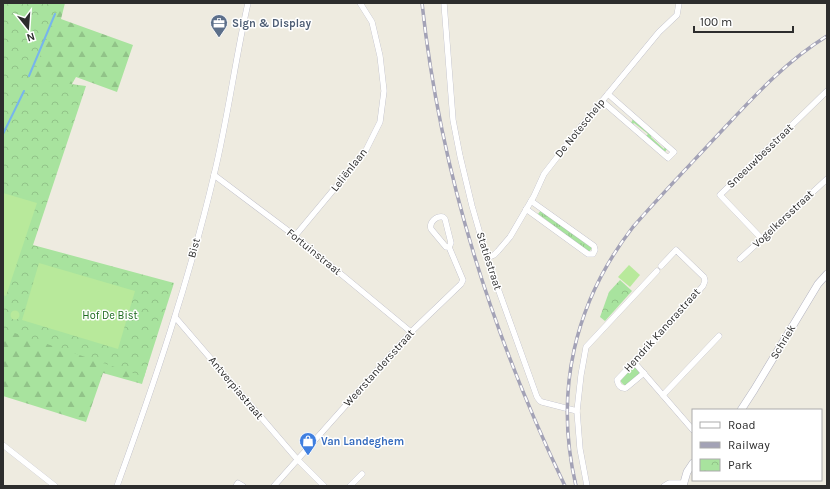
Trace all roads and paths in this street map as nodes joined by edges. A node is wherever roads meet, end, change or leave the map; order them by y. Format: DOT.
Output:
graph roads {
  1 [pos="248,3"];
  2 [pos="360,3"];
  3 [pos="444,3"];
  4 [pos="680,3"];
  5 [pos="827,91"];
  6 [pos="608,94"];
  7 [pos="602,101"];
  8 [pos="214,175"];
  9 [pos="827,179"];
  10 [pos="531,201"];
  11 [pos="526,209"];
  12 [pos="295,236"];
  13 [pos="762,239"];
  14 [pos="449,247"];
  15 [pos="487,258"];
  16 [pos="740,259"];
  17 [pos="661,266"];
  18 [pos="657,271"];
  19 [pos="827,274"];
  20 [pos="175,316"];
  21 [pos="411,332"];
  22 [pos="719,336"];
  23 [pos="634,362"];
  24 [pos="644,373"];
  25 [pos="663,395"];
  26 [pos="742,409"];
  27 [pos="577,411"];
  28 [pos="692,429"];
  29 [pos="3,445"];
  30 [pos="297,459"];
  31 [pos="692,464"];
  32 [pos="362,474"];
  33 [pos="684,485"];
  34 [pos="55,486"];
  35 [pos="117,486"];
  36 [pos="236,486"];
  37 [pos="243,486"];
  38 [pos="274,486"];
  39 [pos="324,486"];
  40 [pos="350,486"];
  41 [pos="587,486"];
  42 [pos="664,486"];
  1 -- 8 [label="street, Bist"];
  2 -- 12 [label="street, Leliënlaan"];
  3 -- 15 [label="street, Statiestraat"];
  4 -- 6 [label="street, De Noteschelp"];
  5 -- 13 [label="street, Sneeuwbesstraat"];
  6 -- 7 [label="street, De Noteschelp"];
  6 -- 7 [label="street"];
  7 -- 10 [label="street, De Noteschelp"];
  8 -- 12 [label="street, Fortuinstraat"];
  8 -- 20 [label="street, Bist"];
  9 -- 13 [label="street, Vogelkersstraat"];
  10 -- 11 [label="street, De Noteschelp"];
  10 -- 11 [label="street"];
  11 -- 15 [label="street, De Noteschelp"];
  12 -- 21 [label="street, Fortuinstraat"];
  13 -- 16 [label="street, Vogelkersstraat"];
  14 -- 14 [label="street, Weerstandersstraat"];
  14 -- 21 [label="street, Weerstandersstraat"];
  15 -- 27 [label="street, Statiestraat"];
  17 -- 23 [label="street, Hendrik Kanorastraat"];
  18 -- 27 [label="street"];
  19 -- 26 [label="street, Schriek"];
  20 -- 30 [label="street, Antverpiastraat"];
  20 -- 35 [label="street, Bist"];
  21 -- 30 [label="street, Weerstandersstraat"];
  22 -- 25 [label="street"];
  23 -- 24 [label="street"];
  23 -- 24 [label="street, Hendrik Kanorastraat"];
  24 -- 25 [label="street"];
  25 -- 28 [label="street"];
  27 -- 41 [label="street"];
  29 -- 34 [label="street"];
  30 -- 38 [label="street, Weerstandersstraat"];
  30 -- 39 [label="street, Antverpiastraat"];
  31 -- 33 [label="street"];
  32 -- 40 [label="street"];
  33 -- 42 [label="street"];
  36 -- 37 [label="street"];
}
